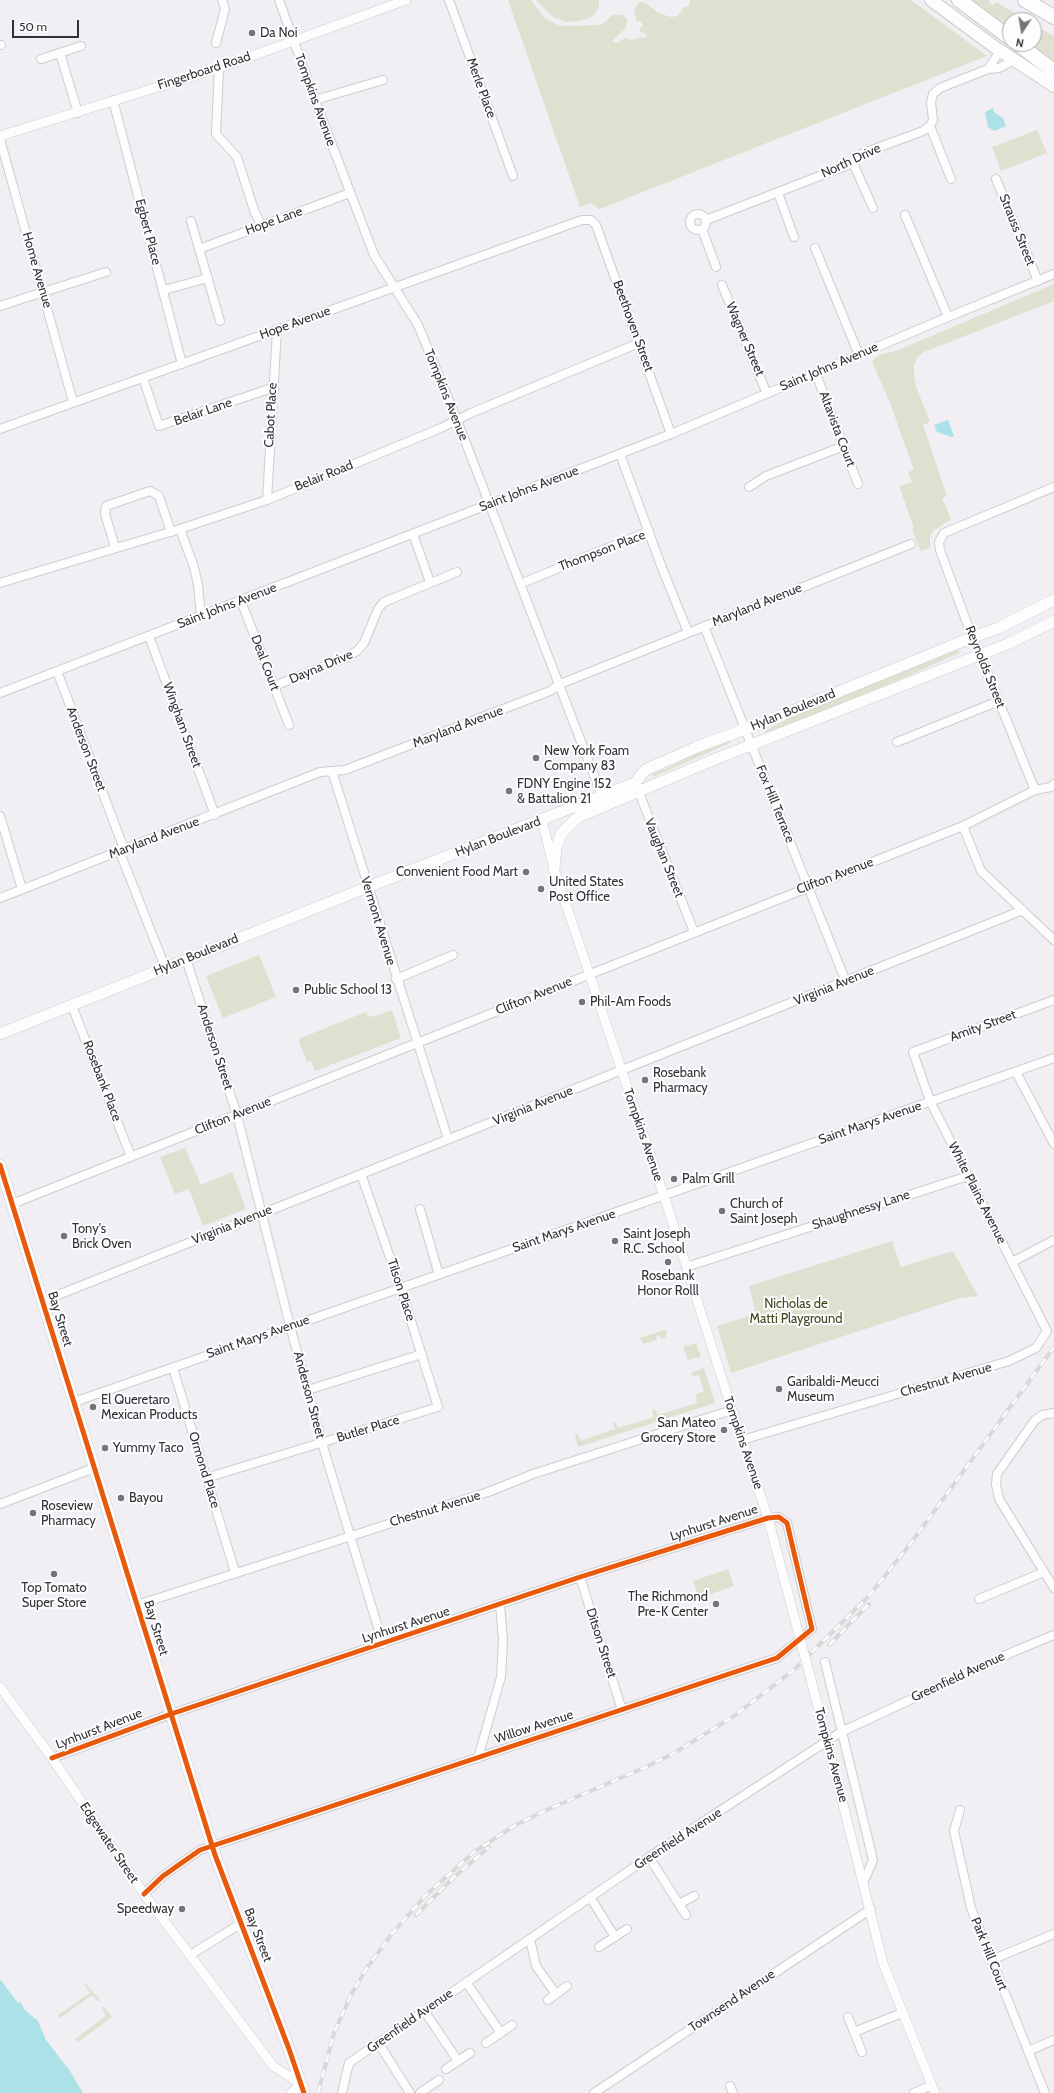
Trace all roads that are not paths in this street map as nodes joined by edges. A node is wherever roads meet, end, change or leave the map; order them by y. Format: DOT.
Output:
graph roads {
  1 [pos="222,0"];
  2 [pos="280,0"];
  3 [pos="406,0"];
  4 [pos="449,0"];
  5 [pos="931,0"];
  6 [pos="959,0"];
  7 [pos="1025,0"];
  8 [pos="1054,17"];
  9 [pos="1002,32"];
  10 [pos="293,41"];
  11 [pos="216,43"];
  12 [pos="81,46"];
  13 [pos="1000,51"];
  14 [pos="1029,52"];
  15 [pos="60,53"];
  16 [pos="40,59"];
  17 [pos="1014,60"];
  18 [pos="219,68"];
  19 [pos="988,69"];
  20 [pos="1054,71"];
  21 [pos="383,80"];
  22 [pos="1054,86"];
  23 [pos="113,100"];
  24 [pos="315,100"];
  25 [pos="78,113"];
  26 [pos="930,126"];
  27 [pos="0,136"];
  28 [pos="0,139"];
  29 [pos="853,163"];
  30 [pos="513,176"];
  31 [pos="951,179"];
  32 [pos="996,179"];
  33 [pos="350,193"];
  34 [pos="778,193"];
  35 [pos="873,208"];
  36 [pos="905,215"];
  37 [pos="591,220"];
  38 [pos="706,220"];
  39 [pos="191,221"];
  40 [pos="262,226"];
  41 [pos="702,230"];
  42 [pos="794,238"];
  43 [pos="815,248"];
  44 [pos="199,249"];
  45 [pos="716,267"];
  46 [pos="106,272"];
  47 [pos="1054,274"];
  48 [pos="208,278"];
  49 [pos="1038,281"];
  50 [pos="722,285"];
  51 [pos="395,287"];
  52 [pos="164,290"];
  53 [pos="43,291"];
  54 [pos="0,306"];
  55 [pos="948,317"];
  56 [pos="220,321"];
  57 [pos="277,330"];
  58 [pos="639,343"];
  59 [pos="859,355"];
  60 [pos="182,364"];
  61 [pos="816,374"];
  62 [pos="143,378"];
  63 [pos="272,388"];
  64 [pos="767,394"];
  65 [pos="73,402"];
  66 [pos="457,420"];
  67 [pos="0,429"];
  68 [pos="671,434"];
  69 [pos="844,446"];
  70 [pos="620,454"];
  71 [pos="858,484"];
  72 [pos="749,487"];
  73 [pos="1054,487"];
  74 [pos="267,500"];
  75 [pos="489,504"];
  76 [pos="180,529"];
  77 [pos="649,531"];
  78 [pos="171,532"];
  79 [pos="413,534"];
  80 [pos="911,544"];
  81 [pos="115,547"];
  82 [pos="457,572"];
  83 [pos="430,582"];
  84 [pos="0,583"];
  85 [pos="520,584"];
  86 [pos="1054,600"];
  87 [pos="241,601"];
  88 [pos="201,616"];
  89 [pos="1054,621"];
  90 [pos="704,626"];
  91 [pos="688,632"];
  92 [pos="149,636"];
  93 [pos="973,637"];
  94 [pos="980,654"];
  95 [pos="57,671"];
  96 [pos="560,684"];
  97 [pos="274,686"];
  98 [pos="0,693"];
  99 [pos="999,701"];
  100 [pos="289,725"];
  101 [pos="745,729"];
  102 [pos="897,742"];
  103 [pos="751,744"];
  104 [pos="332,771"];
  105 [pos="1054,784"];
  106 [pos="636,787"];
  107 [pos="1035,790"];
  108 [pos="602,796"];
  109 [pos="215,815"];
  110 [pos="0,816"];
  111 [pos="542,820"];
  112 [pos="963,826"];
  113 [pos="122,849"];
  114 [pos="554,869"];
  115 [pos="368,887"];
  116 [pos="808,887"];
  117 [pos="22,889"];
  118 [pos="0,898"];
  119 [pos="1022,910"];
  120 [pos="694,932"];
  121 [pos="1054,940"];
  122 [pos="453,955"];
  123 [pos="186,960"];
  124 [pos="165,967"];
  125 [pos="590,974"];
  126 [pos="396,979"];
  127 [pos="846,982"];
  128 [pos="1054,1000"];
  129 [pos="72,1006"];
  130 [pos="0,1034"];
  131 [pos="418,1042"];
  132 [pos="913,1052"];
  133 [pos="1054,1058"];
  134 [pos="622,1071"];
  135 [pos="1016,1072"];
  136 [pos="930,1101"];
  137 [pos="237,1115"];
  138 [pos="448,1139"];
  139 [pos="1054,1144"];
  140 [pos="131,1157"];
  141 [pos="0,1165"];
  142 [pos="361,1174"];
  143 [pos="968,1176"];
  144 [pos="4,1191"];
  145 [pos="664,1196"];
  146 [pos="12,1204"];
  147 [pos="420,1210"];
  148 [pos="262,1214"];
  149 [pos="1054,1240"];
  150 [pos="1012,1262"];
  151 [pos="686,1267"];
  152 [pos="439,1275"];
  153 [pos="401,1289"];
  154 [pos="43,1301"];
  155 [pos="290,1326"];
  156 [pos="1047,1331"];
  157 [pos="422,1354"];
  158 [pos="172,1368"];
  159 [pos="308,1390"];
  160 [pos="74,1402"];
  161 [pos="438,1407"];
  162 [pos="732,1410"];
  163 [pos="1054,1413"];
  164 [pos="742,1440"];
  165 [pos="322,1443"];
  166 [pos="94,1468"];
  167 [pos="206,1478"];
  168 [pos="0,1504"];
  169 [pos="768,1518"];
  170 [pos="349,1535"];
  171 [pos="235,1572"];
  172 [pos="1044,1572"];
  173 [pos="580,1577"];
  174 [pos="1054,1588"];
  175 [pos="979,1599"];
  176 [pos="137,1605"];
  177 [pos="500,1605"];
  178 [pos="1054,1635"];
  179 [pos="383,1644"];
  180 [pos="825,1662"];
  181 [pos="0,1687"];
  182 [pos="622,1710"];
  183 [pos="171,1714"];
  184 [pos="841,1732"];
  185 [pos="52,1758"];
  186 [pos="478,1758"];
  187 [pos="960,1810"];
  188 [pos="212,1846"];
  189 [pos="649,1857"];
  190 [pos="864,1881"];
  191 [pos="144,1894"];
  192 [pos="694,1896"];
  193 [pos="590,1897"];
  194 [pos="679,1904"];
  195 [pos="871,1909"];
  196 [pos="686,1915"];
  197 [pos="242,1923"];
  198 [pos="627,1929"];
  199 [pos="1054,1934"];
  200 [pos="615,1936"];
  201 [pos="530,1939"];
  202 [pos="599,1947"];
  203 [pos="190,1955"];
  204 [pos="991,1960"];
  205 [pos="466,1982"];
  206 [pos="567,1986"];
  207 [pos="556,1994"];
  208 [pos="548,2000"];
  209 [pos="425,2012"];
  210 [pos="902,2013"];
  211 [pos="848,2017"];
  212 [pos="512,2025"];
  213 [pos="854,2032"];
  214 [pos="501,2033"];
  215 [pos="1054,2040"];
  216 [pos="486,2043"];
  217 [pos="379,2044"];
  218 [pos="1028,2050"];
  219 [pos="862,2052"];
  220 [pos="470,2053"];
  221 [pos="458,2061"];
  222 [pos="446,2069"];
  223 [pos="438,2080"];
  224 [pos="302,2089"];
  225 [pos="934,2089"];
  226 [pos="291,2093"];
  227 [pos="342,2093"];
  228 [pos="410,2093"];
  229 [pos="420,2093"];
  230 [pos="594,2093"];
  231 [pos="914,2093"];
  232 [pos="1045,2093"];
  1 -- 11 [label="street"];
  2 -- 10 [label="street, Tompkins Avenue"];
  3 -- 10 [label="street, Fingerboard Road"];
  4 -- 30 [label="street, Merle Place"];
  5 -- 13 [label="main road"];
  6 -- 9 [label="highway"];
  7 -- 8 [label="highway"];
  10 -- 18 [label="street, Fingerboard Road"];
  10 -- 24 [label="street, Tompkins Avenue"];
  12 -- 15 [label="street"];
  13 -- 17 [label="main road"];
  13 -- 19 [label="street"];
  14 -- 20 [label="highway"];
  15 -- 16 [label="street"];
  15 -- 25 [label="street"];
  17 -- 19 [label="street"];
  17 -- 22 [label="main road"];
  18 -- 23 [label="street, Fingerboard Road"];
  18 -- 40 [label="street"];
  19 -- 26 [label="street"];
  21 -- 24 [label="street"];
  23 -- 25 [label="street, Fingerboard Road"];
  23 -- 52 [label="street, Egbert Place"];
  24 -- 33 [label="street, Tompkins Avenue"];
  25 -- 27 [label="street, Fingerboard Road"];
  26 -- 29 [label="street, North Drive"];
  26 -- 31 [label="street"];
  28 -- 53 [label="street, Home Avenue"];
  29 -- 34 [label="street, North Drive"];
  29 -- 35 [label="street"];
  32 -- 49 [label="street, Strauss Street"];
  33 -- 40 [label="street, Hope Lane"];
  33 -- 51 [label="street, Tompkins Avenue"];
  34 -- 38 [label="street, North Drive"];
  34 -- 42 [label="street"];
  36 -- 55 [label="street"];
  37 -- 51 [label="street, Hope Avenue"];
  37 -- 58 [label="street, Beethoven Street"];
  38 -- 41 [label="street"];
  38 -- 41 [label="street, North Drive"];
  39 -- 44 [label="street"];
  40 -- 44 [label="street, Hope Lane"];
  41 -- 45 [label="street"];
  43 -- 59 [label="street"];
  44 -- 48 [label="street"];
  46 -- 53 [label="street"];
  47 -- 49 [label="street, Saint Johns Avenue"];
  48 -- 52 [label="street"];
  48 -- 56 [label="street"];
  49 -- 55 [label="street, Saint Johns Avenue"];
  50 -- 64 [label="street, Wagner Street"];
  51 -- 57 [label="street, Hope Avenue"];
  51 -- 66 [label="street, Tompkins Avenue"];
  52 -- 60 [label="street, Egbert Place"];
  53 -- 54 [label="street"];
  53 -- 65 [label="street, Home Avenue"];
  55 -- 59 [label="street, Saint Johns Avenue"];
  57 -- 60 [label="street, Hope Avenue"];
  57 -- 63 [label="street, Cabot Place"];
  58 -- 66 [label="street, Belair Road"];
  58 -- 68 [label="street, Beethoven Street"];
  59 -- 61 [label="street, Saint Johns Avenue"];
  60 -- 62 [label="street, Hope Avenue"];
  61 -- 64 [label="street, Saint Johns Avenue"];
  61 -- 69 [label="street, Altavista Court"];
  62 -- 63 [label="street, Belair Lane"];
  62 -- 65 [label="street, Hope Avenue"];
  63 -- 74 [label="street, Cabot Place"];
  64 -- 68 [label="street, Saint Johns Avenue"];
  65 -- 67 [label="street, Hope Avenue"];
  66 -- 74 [label="street, Belair Road"];
  66 -- 75 [label="street, Tompkins Avenue"];
  68 -- 70 [label="street, Saint Johns Avenue"];
  69 -- 71 [label="street, Altavista Court"];
  69 -- 72 [label="street"];
  70 -- 75 [label="street, Saint Johns Avenue"];
  70 -- 77 [label="street"];
  73 -- 93 [label="street, Reynolds Street"];
  74 -- 76 [label="street, Belair Road"];
  75 -- 79 [label="street, Saint Johns Avenue"];
  75 -- 85 [label="street, Tompkins Avenue"];
  76 -- 78 [label="street, Belair Road"];
  76 -- 88 [label="street"];
  77 -- 85 [label="street, Thompson Place"];
  77 -- 91 [label="street, Thompson Place"];
  78 -- 81 [label="street, Belair Road"];
  78 -- 81 [label="street"];
  79 -- 83 [label="street"];
  79 -- 87 [label="street, Saint Johns Avenue"];
  80 -- 90 [label="street, Maryland Avenue"];
  81 -- 84 [label="street, Belair Road"];
  82 -- 83 [label="street, Dayna Drive"];
  83 -- 97 [label="street, Dayna Drive"];
  85 -- 96 [label="street, Tompkins Avenue"];
  86 -- 93 [label="main road, Hylan Boulevard"];
  87 -- 88 [label="street, Saint Johns Avenue"];
  87 -- 97 [label="street, Deal Court"];
  88 -- 92 [label="street, Saint Johns Avenue"];
  89 -- 94 [label="main road, Hylan Boulevard"];
  90 -- 91 [label="street, Maryland Avenue"];
  90 -- 101 [label="street, Fox Hill Terrace"];
  91 -- 96 [label="street, Maryland Avenue"];
  92 -- 95 [label="street, Saint Johns Avenue"];
  92 -- 109 [label="street, Wingham Street"];
  93 -- 94 [label="street, Reynolds Street"];
  93 -- 101 [label="main road, Hylan Boulevard"];
  94 -- 99 [label="street, Reynolds Street"];
  94 -- 103 [label="main road, Hylan Boulevard"];
  95 -- 98 [label="street, Saint Johns Avenue"];
  95 -- 113 [label="street, Anderson Street"];
  96 -- 104 [label="street, Maryland Avenue"];
  96 -- 108 [label="street, Tompkins Avenue"];
  97 -- 100 [label="street, Deal Court"];
  99 -- 102 [label="street"];
  99 -- 107 [label="street, Reynolds Street"];
  101 -- 103 [label="street, Fox Hill Terrace"];
  101 -- 106 [label="main road, Hylan Boulevard"];
  103 -- 106 [label="main road, Hylan Boulevard"];
  103 -- 116 [label="street, Fox Hill Terrace"];
  104 -- 109 [label="street, Maryland Avenue"];
  104 -- 115 [label="street, Vermont Avenue"];
  105 -- 107 [label="street, Clifton Avenue"];
  106 -- 108 [label="main road, Hylan Boulevard"];
  106 -- 114 [label="main road"];
  106 -- 120 [label="street, Vaughan Street"];
  107 -- 112 [label="street, Clifton Avenue"];
  108 -- 111 [label="main road, Hylan Boulevard"];
  109 -- 113 [label="street, Maryland Avenue"];
  110 -- 117 [label="street"];
  111 -- 114 [label="street, Tompkins Avenue"];
  111 -- 115 [label="main road, Hylan Boulevard"];
  112 -- 116 [label="street, Clifton Avenue"];
  112 -- 119 [label="street"];
  113 -- 117 [label="street, Maryland Avenue"];
  113 -- 124 [label="street, Anderson Street"];
  114 -- 125 [label="street, Tompkins Avenue"];
  115 -- 123 [label="main road, Hylan Boulevard"];
  115 -- 126 [label="street, Vermont Avenue"];
  116 -- 120 [label="street, Clifton Avenue"];
  116 -- 127 [label="street, Fox Hill Terrace"];
  117 -- 118 [label="street, Maryland Avenue"];
  119 -- 121 [label="street"];
  119 -- 127 [label="street, Virginia Avenue"];
  120 -- 125 [label="street, Clifton Avenue"];
  122 -- 126 [label="street"];
  123 -- 124 [label="main road, Hylan Boulevard"];
  123 -- 137 [label="street, Anderson Street"];
  124 -- 129 [label="main road, Hylan Boulevard"];
  125 -- 131 [label="street, Clifton Avenue"];
  125 -- 134 [label="street, Tompkins Avenue"];
  126 -- 131 [label="street, Vermont Avenue"];
  127 -- 134 [label="street, Virginia Avenue"];
  128 -- 132 [label="street, Amity Street"];
  129 -- 130 [label="main road, Hylan Boulevard"];
  129 -- 140 [label="street, Rosebank Place"];
  131 -- 137 [label="street, Clifton Avenue"];
  131 -- 138 [label="street, Vermont Avenue"];
  132 -- 136 [label="street, White Plains Avenue"];
  133 -- 135 [label="street, Saint Marys Avenue"];
  134 -- 138 [label="street, Virginia Avenue"];
  134 -- 145 [label="street, Tompkins Avenue"];
  135 -- 136 [label="street, Saint Marys Avenue"];
  135 -- 139 [label="street"];
  136 -- 143 [label="street, White Plains Avenue"];
  136 -- 145 [label="street, Saint Marys Avenue"];
  137 -- 140 [label="street, Clifton Avenue"];
  137 -- 148 [label="street, Anderson Street"];
  138 -- 142 [label="street, Virginia Avenue"];
  140 -- 146 [label="street, Clifton Avenue"];
  141 -- 144 [label="main road, Bay Street"];
  142 -- 148 [label="street, Virginia Avenue"];
  142 -- 153 [label="street, Tilson Place"];
  143 -- 150 [label="street, White Plains Avenue"];
  143 -- 151 [label="street, Shaughnessy Lane"];
  144 -- 146 [label="main road, Bay Street"];
  145 -- 151 [label="street, Tompkins Avenue"];
  145 -- 152 [label="street, Saint Marys Avenue"];
  146 -- 154 [label="main road, Bay Street"];
  147 -- 152 [label="street"];
  148 -- 154 [label="street, Virginia Avenue"];
  148 -- 155 [label="street, Anderson Street"];
  149 -- 150 [label="street"];
  150 -- 156 [label="street, White Plains Avenue"];
  151 -- 162 [label="street, Tompkins Avenue"];
  152 -- 153 [label="street, Saint Marys Avenue"];
  153 -- 155 [label="street, Saint Marys Avenue"];
  153 -- 157 [label="street, Tilson Place"];
  154 -- 160 [label="main road, Bay Street"];
  155 -- 158 [label="street, Saint Marys Avenue"];
  155 -- 159 [label="street, Anderson Street"];
  156 -- 164 [label="street, Chestnut Avenue"];
  157 -- 159 [label="street"];
  157 -- 161 [label="street, Tilson Place"];
  158 -- 160 [label="street, Saint Marys Avenue"];
  158 -- 167 [label="street, Ormond Place"];
  159 -- 165 [label="street, Anderson Street"];
  160 -- 166 [label="main road, Bay Street"];
  161 -- 165 [label="street, Butler Place"];
  162 -- 164 [label="street, Tompkins Avenue"];
  162 -- 170 [label="street, Chestnut Avenue"];
  163 -- 172 [label="street"];
  164 -- 169 [label="street, Tompkins Avenue"];
  165 -- 167 [label="street, Butler Place"];
  165 -- 170 [label="street, Anderson Street"];
  166 -- 168 [label="street"];
  166 -- 176 [label="main road, Bay Street"];
  167 -- 171 [label="street, Ormond Place"];
  169 -- 173 [label="street, Lynhurst Avenue"];
  169 -- 182 [label="street, Willow Avenue"];
  169 -- 190 [label="street, Tompkins Avenue, bridge"];
  170 -- 171 [label="street, Chestnut Avenue"];
  170 -- 179 [label="street, Anderson Street"];
  171 -- 176 [label="street, Chestnut Avenue"];
  172 -- 174 [label="street"];
  172 -- 175 [label="street"];
  173 -- 177 [label="street, Lynhurst Avenue"];
  173 -- 182 [label="street, Ditson Street"];
  176 -- 183 [label="main road, Bay Street"];
  177 -- 179 [label="street, Lynhurst Avenue"];
  177 -- 186 [label="street"];
  178 -- 184 [label="street, Greenfield Avenue"];
  179 -- 183 [label="street, Lynhurst Avenue"];
  180 -- 184 [label="street"];
  181 -- 185 [label="street, Edgewater Street"];
  182 -- 186 [label="street, Willow Avenue"];
  183 -- 185 [label="street, Lynhurst Avenue"];
  183 -- 188 [label="main road, Bay Street"];
  184 -- 189 [label="street, Greenfield Avenue"];
  184 -- 190 [label="street"];
  185 -- 191 [label="street, Edgewater Street"];
  186 -- 188 [label="street, Willow Avenue"];
  187 -- 204 [label="street, Park Hill Court"];
  188 -- 191 [label="street, Willow Avenue"];
  188 -- 197 [label="main road, Bay Street"];
  189 -- 193 [label="street, Greenfield Avenue"];
  189 -- 194 [label="street"];
  190 -- 195 [label="street, Tompkins Avenue"];
  191 -- 203 [label="street, Edgewater Street"];
  192 -- 194 [label="street"];
  193 -- 200 [label="street"];
  193 -- 201 [label="street, Greenfield Avenue"];
  194 -- 196 [label="street"];
  195 -- 210 [label="street, Tompkins Avenue"];
  195 -- 230 [label="street, Townsend Avenue"];
  197 -- 203 [label="street"];
  197 -- 224 [label="main road, Bay Street"];
  198 -- 200 [label="street"];
  199 -- 204 [label="street"];
  200 -- 202 [label="street"];
  201 -- 205 [label="street, Greenfield Avenue"];
  201 -- 207 [label="street"];
  203 -- 224 [label="street, Edgewater Street"];
  204 -- 218 [label="street, Park Hill Court"];
  205 -- 209 [label="street, Greenfield Avenue"];
  205 -- 214 [label="street"];
  206 -- 207 [label="street"];
  207 -- 208 [label="street"];
  209 -- 217 [label="street, Greenfield Avenue"];
  209 -- 221 [label="street"];
  210 -- 213 [label="street"];
  210 -- 225 [label="street, Tompkins Avenue"];
  211 -- 213 [label="street"];
  212 -- 214 [label="street"];
  213 -- 219 [label="street"];
  214 -- 216 [label="street"];
  215 -- 218 [label="street"];
  217 -- 227 [label="street, Greenfield Avenue"];
  217 -- 228 [label="street"];
  218 -- 232 [label="street, Park Hill Court"];
  220 -- 221 [label="street"];
  221 -- 222 [label="street"];
  223 -- 229 [label="street"];
  224 -- 226 [label="street"];
  225 -- 231 [label="street"];
}
